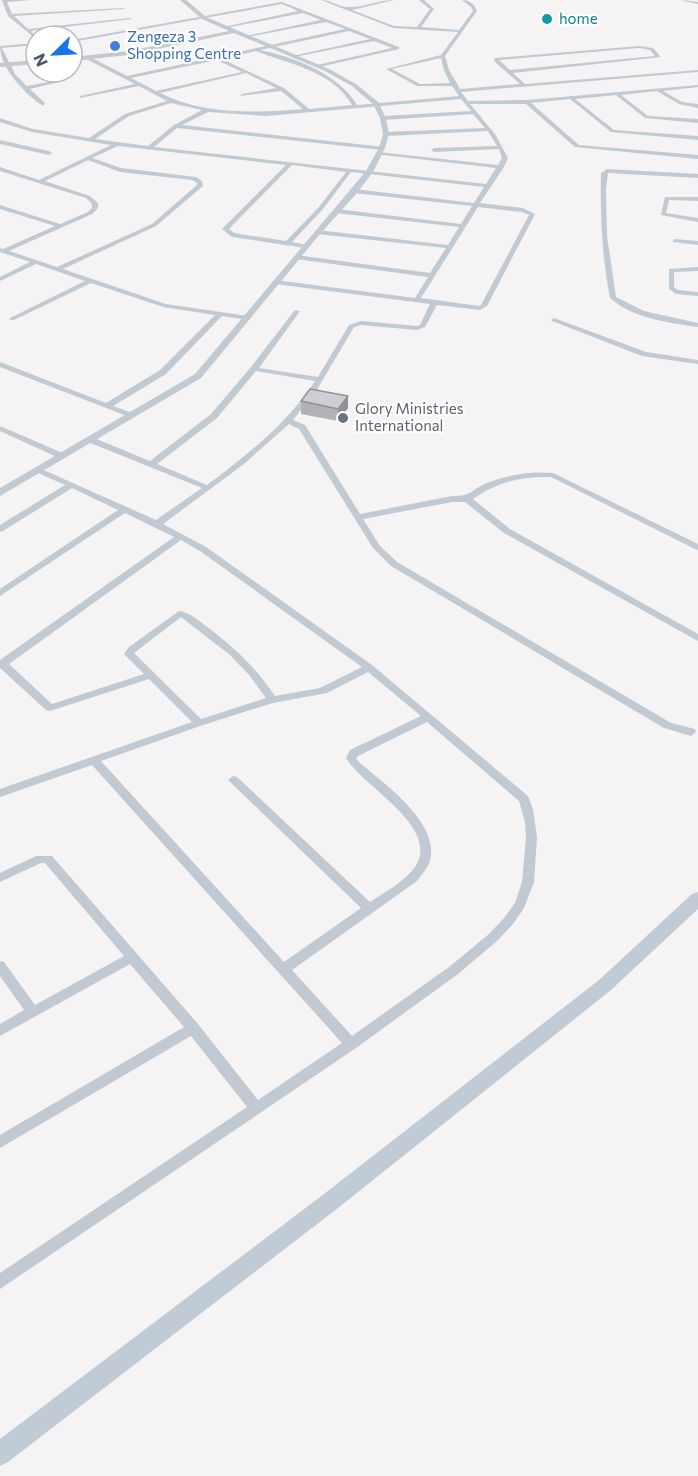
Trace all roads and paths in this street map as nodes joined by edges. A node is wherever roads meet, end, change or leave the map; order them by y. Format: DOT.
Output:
graph roads {
  1 [pos="29,0"];
  2 [pos="121,0"];
  3 [pos="183,0"];
  4 [pos="323,0"];
  5 [pos="392,0"];
  6 [pos="421,0"];
  7 [pos="464,0"];
  8 [pos="685,0"];
  9 [pos="4,1"];
  10 [pos="698,3"];
  11 [pos="123,9"];
  12 [pos="347,9"];
  13 [pos="304,11"];
  14 [pos="10,15"];
  15 [pos="204,18"];
  16 [pos="130,19"];
  17 [pos="327,20"];
  18 [pos="83,24"];
  19 [pos="24,27"];
  20 [pos="150,27"];
  21 [pos="225,27"];
  22 [pos="352,29"];
  23 [pos="418,29"];
  24 [pos="235,31"];
  25 [pos="458,32"];
  26 [pos="248,36"];
  27 [pos="84,39"];
  28 [pos="375,39"];
  29 [pos="24,45"];
  30 [pos="270,46"];
  31 [pos="0,48"];
  32 [pos="253,50"];
  33 [pos="294,56"];
  34 [pos="443,56"];
  35 [pos="84,58"];
  36 [pos="88,58"];
  37 [pos="217,58"];
  38 [pos="24,63"];
  39 [pos="4,64"];
  40 [pos="319,66"];
  41 [pos="698,70"];
  42 [pos="246,72"];
  43 [pos="509,72"];
  44 [pos="126,78"];
  45 [pos="44,84"];
  46 [pos="454,84"];
  47 [pos="139,85"];
  48 [pos="523,86"];
  49 [pos="698,86"];
  50 [pos="26,88"];
  51 [pos="282,89"];
  52 [pos="657,90"];
  53 [pos="458,91"];
  54 [pos="154,93"];
  55 [pos="616,93"];
  56 [pos="242,95"];
  57 [pos="82,97"];
  58 [pos="571,98"];
  59 [pos="465,100"];
  60 [pos="171,101"];
  61 [pos="527,102"];
  62 [pos="376,103"];
  63 [pos="43,104"];
  64 [pos="355,105"];
  65 [pos="698,106"];
  66 [pos="207,110"];
  67 [pos="307,110"];
  68 [pos="474,112"];
  69 [pos="383,118"];
  70 [pos="0,120"];
  71 [pos="698,121"];
  72 [pos="176,126"];
  73 [pos="487,130"];
  74 [pos="386,134"];
  75 [pos="698,138"];
  76 [pos="89,140"];
  77 [pos="0,142"];
  78 [pos="117,144"];
  79 [pos="150,147"];
  80 [pos="500,147"];
  81 [pos="434,150"];
  82 [pos="380,151"];
  83 [pos="49,153"];
  84 [pos="698,157"];
  85 [pos="89,159"];
  86 [pos="291,163"];
  87 [pos="501,167"];
  88 [pos="0,169"];
  89 [pos="350,170"];
  90 [pos="369,172"];
  91 [pos="698,176"];
  92 [pos="41,182"];
  93 [pos="488,186"];
  94 [pos="354,191"];
  95 [pos="698,199"];
  96 [pos="476,204"];
  97 [pos="0,207"];
  98 [pos="336,211"];
  99 [pos="698,220"];
  100 [pos="60,226"];
  101 [pos="462,226"];
  102 [pos="317,232"];
  103 [pos="675,241"];
  104 [pos="698,243"];
  105 [pos="286,244"];
  106 [pos="305,246"];
  107 [pos="451,247"];
  108 [pos="2,251"];
  109 [pos="296,257"];
  110 [pos="34,263"];
  111 [pos="698,269"];
  112 [pos="56,270"];
  113 [pos="432,275"];
  114 [pos="0,279"];
  115 [pos="90,281"];
  116 [pos="275,282"];
  117 [pos="698,294"];
  118 [pos="416,301"];
  119 [pos="434,303"];
  120 [pos="297,311"];
  121 [pos="220,314"];
  122 [pos="248,318"];
  123 [pos="12,319"];
  124 [pos="554,320"];
  125 [pos="698,325"];
  126 [pos="698,362"];
  127 [pos="0,364"];
  128 [pos="254,369"];
  129 [pos="319,379"];
  130 [pos="107,406"];
  131 [pos="132,416"];
  132 [pos="288,421"];
  133 [pos="0,428"];
  134 [pos="91,440"];
  135 [pos="62,456"];
  136 [pos="150,465"];
  137 [pos="39,470"];
  138 [pos="71,484"];
  139 [pos="208,488"];
  140 [pos="0,493"];
  141 [pos="467,499"];
  142 [pos="125,509"];
  143 [pos="359,516"];
  144 [pos="157,524"];
  145 [pos="0,530"];
  146 [pos="182,536"];
  147 [pos="698,547"];
  148 [pos="0,593"];
  149 [pos="698,638"];
  150 [pos="1,664"];
  151 [pos="369,667"];
  152 [pos="148,676"];
  153 [pos="272,700"];
  154 [pos="428,717"];
  155 [pos="199,723"];
  156 [pos="691,732"];
  157 [pos="93,759"];
  158 [pos="233,780"];
  159 [pos="1,791"];
  160 [pos="0,878"];
  161 [pos="698,899"];
  162 [pos="369,909"];
  163 [pos="132,957"];
  164 [pos="0,966"];
  165 [pos="285,968"];
  166 [pos="32,1011"];
  167 [pos="193,1028"];
  168 [pos="0,1030"];
  169 [pos="351,1044"];
  170 [pos="256,1108"];
  171 [pos="0,1142"];
  172 [pos="0,1282"];
  173 [pos="0,1454"];
  1 -- 9 [label="street"];
  2 -- 11 [label="street"];
  3 -- 15 [label="street"];
  4 -- 12 [label="street"];
  5 -- 12 [label="street"];
  6 -- 23 [label="street"];
  7 -- 25 [label="street"];
  8 -- 10 [label="street"];
  9 -- 14 [label="street"];
  11 -- 14 [label="street"];
  11 -- 16 [label="street"];
  12 -- 23 [label="street"];
  13 -- 15 [label="street"];
  13 -- 17 [label="street"];
  13 -- 21 [label="street"];
  14 -- 19 [label="street"];
  15 -- 20 [label="street"];
  15 -- 21 [label="street"];
  16 -- 18 [label="street"];
  16 -- 20 [label="street"];
  17 -- 22 [label="street"];
  17 -- 26 [label="street"];
  20 -- 27 [label="street"];
  21 -- 24 [label="street"];
  22 -- 28 [label="street"];
  22 -- 30 [label="street"];
  23 -- 25 [label="street"];
  24 -- 26 [label="street"];
  24 -- 36 [label="street"];
  25 -- 34 [label="street"];
  26 -- 30 [label="street"];
  28 -- 33 [label="street"];
  28 -- 40 [label="street"];
  29 -- 31 [label="street"];
  30 -- 32 [label="street"];
  30 -- 33 [label="street"];
  31 -- 39 [label="street"];
  32 -- 37 [label="street"];
  32 -- 64 [label="street"];
  33 -- 40 [label="street"];
  34 -- 46 [label="street"];
  34 -- 46 [label="street"];
  35 -- 36 [label="street"];
  36 -- 44 [label="street"];
  37 -- 42 [label="street"];
  37 -- 44 [label="street"];
  38 -- 39 [label="street"];
  39 -- 50 [label="street"];
  40 -- 62 [label="street"];
  41 -- 48 [label="street"];
  42 -- 51 [label="street"];
  42 -- 54 [label="street"];
  43 -- 43 [label="street"];
  43 -- 48 [label="street"];
  44 -- 47 [label="street"];
  45 -- 50 [label="street"];
  46 -- 53 [label="street"];
  47 -- 54 [label="street"];
  47 -- 57 [label="street"];
  48 -- 53 [label="street"];
  49 -- 52 [label="street"];
  50 -- 63 [label="street"];
  51 -- 56 [label="street"];
  51 -- 67 [label="street"];
  52 -- 55 [label="street"];
  52 -- 65 [label="street"];
  53 -- 59 [label="street"];
  54 -- 60 [label="street"];
  55 -- 58 [label="street"];
  55 -- 71 [label="street"];
  58 -- 61 [label="street"];
  58 -- 75 [label="street"];
  59 -- 61 [label="street"];
  59 -- 62 [label="street"];
  59 -- 68 [label="street"];
  60 -- 66 [label="street"];
  60 -- 76 [label="street"];
  61 -- 84 [label="street"];
  62 -- 64 [label="street"];
  62 -- 69 [label="street"];
  64 -- 67 [label="street"];
  66 -- 67 [label="street"];
  66 -- 72 [label="street"];
  68 -- 69 [label="street"];
  68 -- 73 [label="street"];
  69 -- 74 [label="street"];
  70 -- 76 [label="street"];
  72 -- 79 [label="street"];
  72 -- 82 [label="street"];
  73 -- 74 [label="street"];
  73 -- 80 [label="street"];
  74 -- 82 [label="street"];
  76 -- 78 [label="street"];
  77 -- 83 [label="street"];
  78 -- 79 [label="street"];
  78 -- 85 [label="street"];
  79 -- 86 [label="street"];
  80 -- 81 [label="street"];
  80 -- 87 [label="street"];
  82 -- 87 [label="street"];
  82 -- 90 [label="street"];
  85 -- 92 [label="street"];
  85 -- 112 [label="street"];
  86 -- 89 [label="street"];
  86 -- 105 [label="street"];
  87 -- 93 [label="street"];
  88 -- 92 [label="street"];
  89 -- 90 [label="street"];
  89 -- 105 [label="street"];
  90 -- 93 [label="street"];
  90 -- 94 [label="street"];
  91 -- 125 [label="street"];
  92 -- 100 [label="street"];
  93 -- 96 [label="street"];
  94 -- 96 [label="street"];
  94 -- 98 [label="street"];
  95 -- 99 [label="street"];
  96 -- 101 [label="street"];
  96 -- 119 [label="street"];
  97 -- 100 [label="street"];
  98 -- 101 [label="street"];
  98 -- 102 [label="street"];
  100 -- 108 [label="street"];
  101 -- 107 [label="street"];
  102 -- 106 [label="street"];
  102 -- 107 [label="street"];
  103 -- 104 [label="street"];
  105 -- 106 [label="street"];
  106 -- 109 [label="street"];
  107 -- 113 [label="street"];
  108 -- 110 [label="street"];
  109 -- 113 [label="street"];
  109 -- 116 [label="street"];
  110 -- 112 [label="street"];
  110 -- 114 [label="street"];
  111 -- 117 [label="street"];
  112 -- 115 [label="street"];
  113 -- 118 [label="street"];
  115 -- 121 [label="street"];
  115 -- 123 [label="street"];
  116 -- 118 [label="street"];
  116 -- 122 [label="street"];
  118 -- 119 [label="street"];
  119 -- 129 [label="street"];
  120 -- 128 [label="street"];
  121 -- 122 [label="street"];
  121 -- 130 [label="street"];
  122 -- 131 [label="street"];
  124 -- 126 [label="street"];
  127 -- 130 [label="street"];
  128 -- 129 [label="street"];
  128 -- 136 [label="street"];
  129 -- 132 [label="street"];
  130 -- 131 [label="street"];
  131 -- 134 [label="street"];
  132 -- 139 [label="street"];
  132 -- 143 [label="street"];
  133 -- 135 [label="street"];
  134 -- 135 [label="street"];
  134 -- 136 [label="street"];
  135 -- 137 [label="street"];
  136 -- 139 [label="street"];
  137 -- 138 [label="street"];
  137 -- 140 [label="street"];
  138 -- 142 [label="street"];
  138 -- 145 [label="street"];
  139 -- 144 [label="street"];
  141 -- 143 [label="street"];
  141 -- 147 [label="street"];
  141 -- 149 [label="street"];
  142 -- 144 [label="street"];
  142 -- 148 [label="street"];
  143 -- 156 [label="street"];
  144 -- 146 [label="street"];
  146 -- 150 [label="street"];
  146 -- 151 [label="street"];
  150 -- 152 [label="street"];
  151 -- 153 [label="street"];
  151 -- 154 [label="street"];
  152 -- 153 [label="street"];
  152 -- 155 [label="street"];
  153 -- 155 [label="street"];
  154 -- 162 [label="street"];
  154 -- 169 [label="street"];
  155 -- 157 [label="street"];
  157 -- 159 [label="street"];
  157 -- 165 [label="street"];
  158 -- 162 [label="street"];
  160 -- 163 [label="street"];
  161 -- 173 [label="main road"];
  162 -- 165 [label="street"];
  163 -- 166 [label="street"];
  163 -- 167 [label="street"];
  164 -- 166 [label="street"];
  165 -- 169 [label="street"];
  166 -- 168 [label="street"];
  167 -- 170 [label="street"];
  167 -- 171 [label="street"];
  169 -- 170 [label="street"];
  170 -- 172 [label="street"];
}
